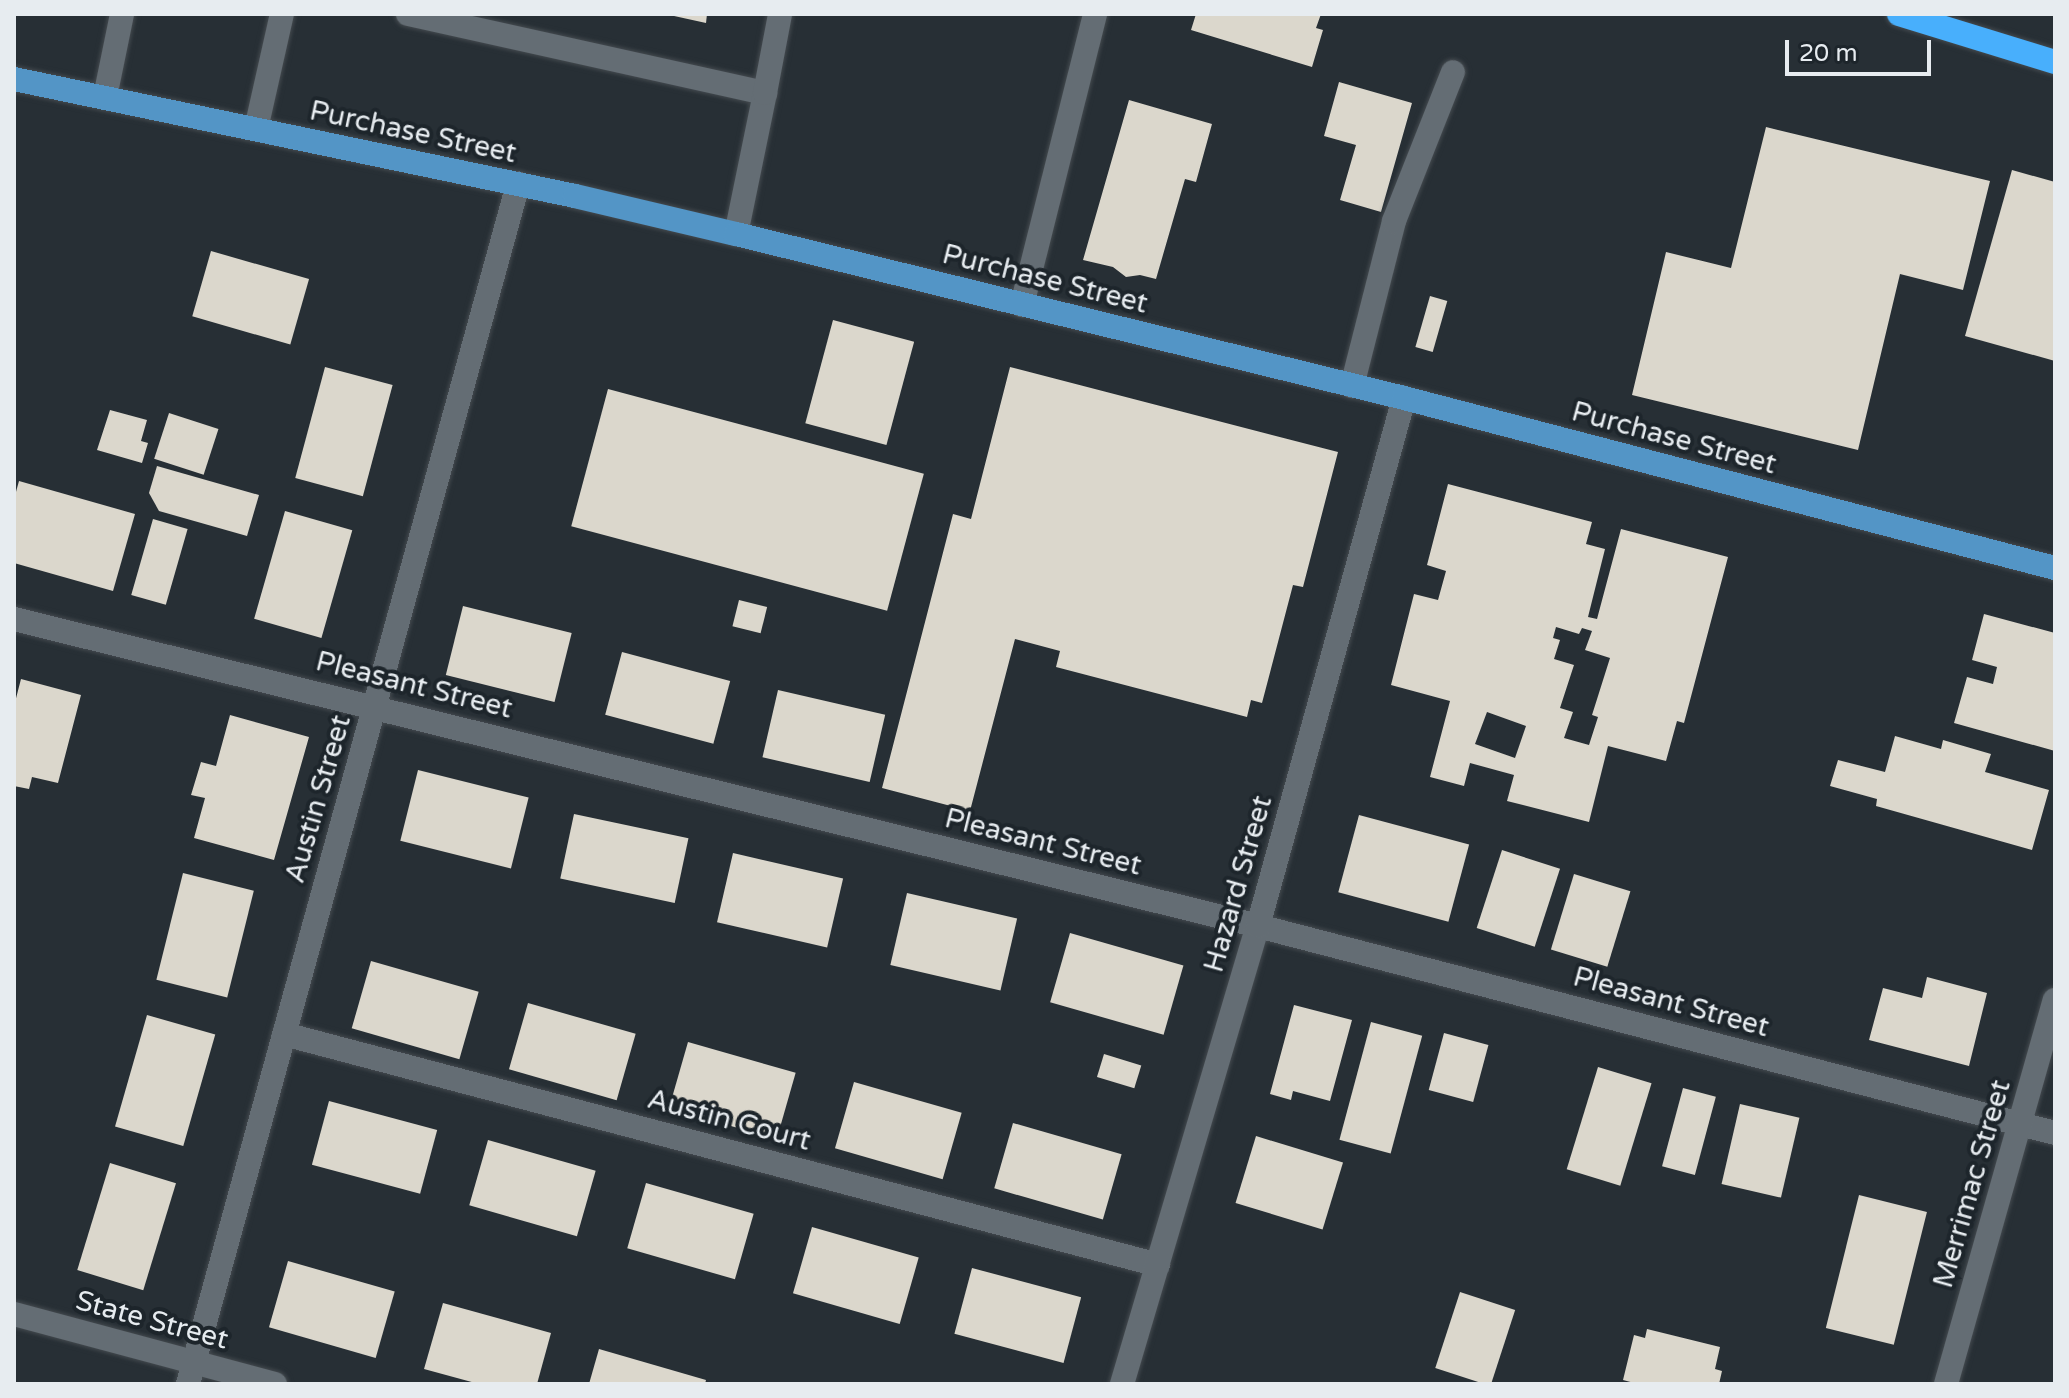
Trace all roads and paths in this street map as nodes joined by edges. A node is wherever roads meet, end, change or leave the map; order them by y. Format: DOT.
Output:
graph roads {
  1 [pos="122,14"];
  2 [pos="282,14"];
  3 [pos="408,14"];
  4 [pos="780,14"];
  5 [pos="1095,14"];
  6 [pos="1899,14"];
  7 [pos="2055,62"];
  8 [pos="1453,72"];
  9 [pos="14,79"];
  10 [pos="765,93"];
  11 [pos="105,97"];
  12 [pos="256,129"];
  13 [pos="518,184"];
  14 [pos="736,234"];
  15 [pos="1022,305"];
  16 [pos="1352,386"];
  17 [pos="1404,398"];
  18 [pos="2055,568"];
  19 [pos="14,619"];
  20 [pos="375,706"];
  21 [pos="1258,926"];
  22 [pos="2055,1000"];
  23 [pos="284,1034"];
  24 [pos="2020,1123"];
  25 [pos="2055,1133"];
  26 [pos="1158,1265"];
  27 [pos="14,1314"];
  28 [pos="191,1373"];
  29 [pos="275,1384"];
  30 [pos="1122,1384"];
  31 [pos="1946,1384"];
  1 -- 11 [label="street"];
  2 -- 12 [label="street"];
  3 -- 10 [label="street"];
  4 -- 10 [label="street"];
  5 -- 15 [label="street"];
  6 -- 7 [label="highway"];
  8 -- 16 [label="street"];
  9 -- 11 [label="main road, Purchase Street"];
  10 -- 14 [label="street"];
  11 -- 12 [label="main road, Purchase Street"];
  12 -- 13 [label="main road, Purchase Street"];
  13 -- 14 [label="main road, Purchase Street"];
  13 -- 20 [label="street, Austin Street"];
  14 -- 15 [label="main road, Purchase Street"];
  15 -- 16 [label="main road, Purchase Street"];
  16 -- 17 [label="main road, Purchase Street"];
  17 -- 18 [label="main road, Purchase Street"];
  17 -- 21 [label="street, Hazard Street"];
  19 -- 20 [label="street, Pleasant Street"];
  20 -- 21 [label="street, Pleasant Street"];
  20 -- 23 [label="street, Austin Street"];
  21 -- 24 [label="street, Pleasant Street"];
  21 -- 26 [label="street, Hazard Street"];
  22 -- 24 [label="street, Merrimac Street"];
  23 -- 26 [label="street, Austin Court"];
  23 -- 28 [label="street, Austin Street"];
  24 -- 25 [label="street, Pleasant Street"];
  24 -- 31 [label="street, Merrimac Street"];
  26 -- 30 [label="street, Hazard Street"];
  27 -- 28 [label="street, State Street"];
  28 -- 29 [label="street, State Street"];
}
